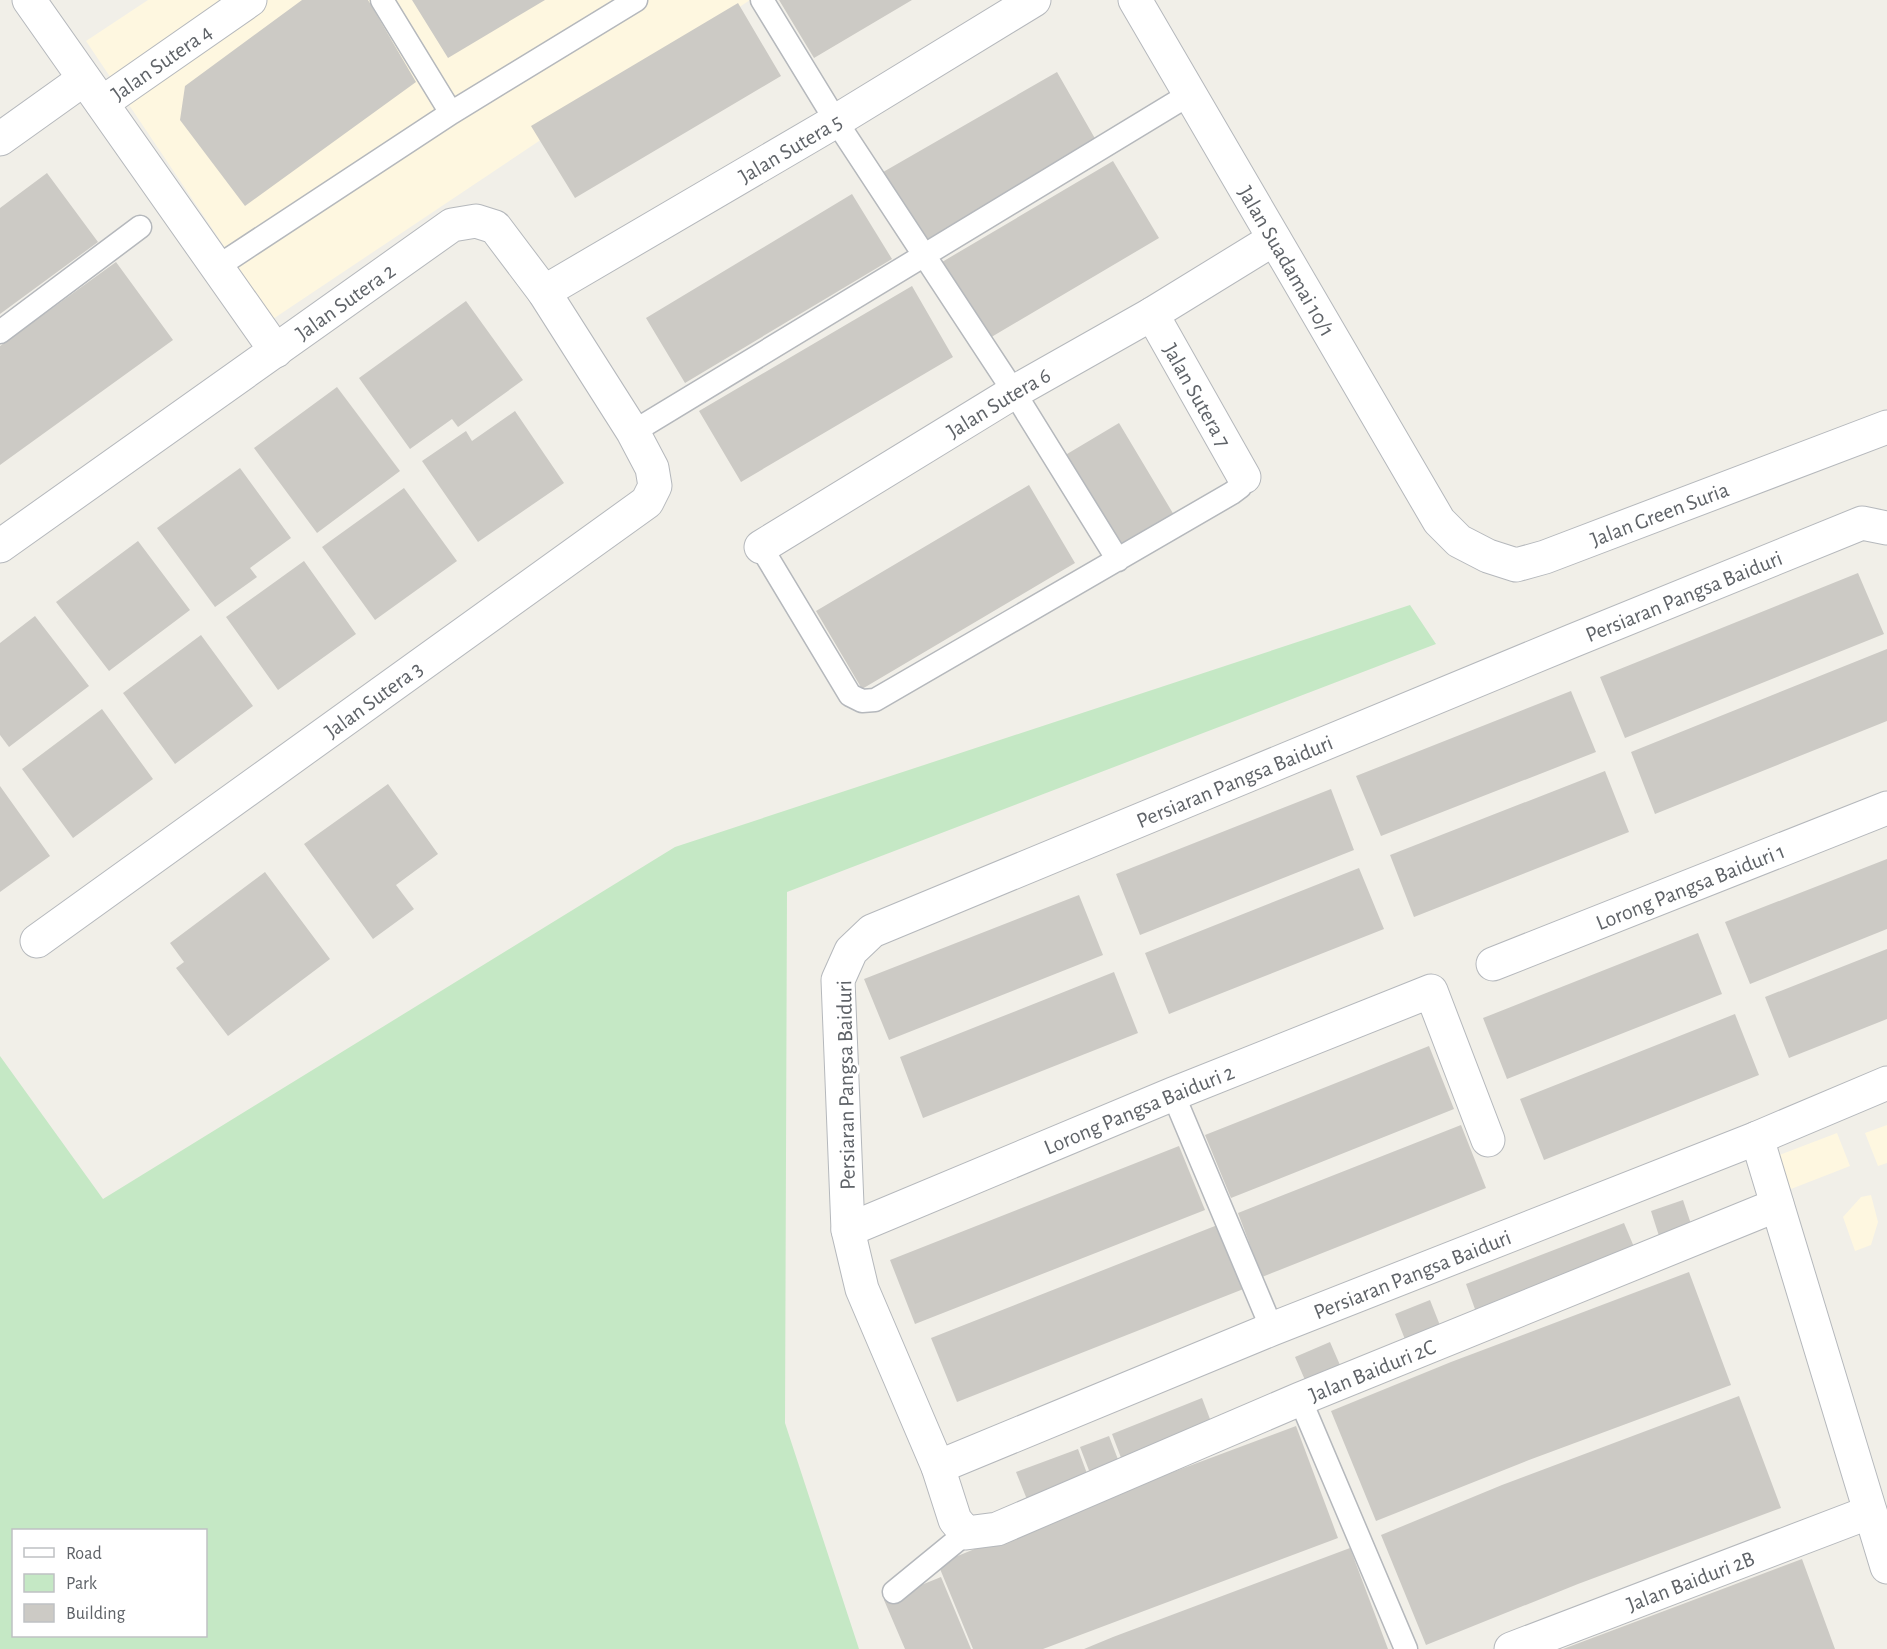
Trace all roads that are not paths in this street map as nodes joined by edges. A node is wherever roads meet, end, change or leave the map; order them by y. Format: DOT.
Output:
graph roads {
  1 [pos="29,0"];
  2 [pos="250,0"];
  3 [pos="382,0"];
  4 [pos="636,0"];
  5 [pos="762,0"];
  6 [pos="1034,0"];
  7 [pos="1136,0"];
  8 [pos="93,91"];
  9 [pos="1190,94"];
  10 [pos="451,113"];
  11 [pos="836,121"];
  12 [pos="0,139"];
  13 [pos="140,227"];
  14 [pos="1274,239"];
  15 [pos="924,255"];
  16 [pos="217,267"];
  17 [pos="544,292"];
  18 [pos="1152,314"];
  19 [pos="0,332"];
  20 [pos="276,351"];
  21 [pos="1014,392"];
  22 [pos="1887,427"];
  23 [pos="633,432"];
  24 [pos="1244,477"];
  25 [pos="1439,521"];
  26 [pos="1887,528"];
  27 [pos="0,546"];
  28 [pos="760,547"];
  29 [pos="1118,560"];
  30 [pos="1887,808"];
  31 [pos="38,941"];
  32 [pos="1493,964"];
  33 [pos="1887,1083"];
  34 [pos="1173,1094"];
  35 [pos="1757,1138"];
  36 [pos="1488,1140"];
  37 [pos="1778,1205"];
  38 [pos="848,1230"];
  39 [pos="1272,1329"];
  40 [pos="1300,1399"];
  41 [pos="938,1467"];
  42 [pos="1870,1512"];
  43 [pos="966,1533"];
  44 [pos="1887,1568"];
  45 [pos="894,1592"];
  46 [pos="1406,1649"];
  47 [pos="1511,1649"];
  1 -- 8 [label="street"];
  2 -- 8 [label="street, Jalan Sutera 4"];
  3 -- 10 [label="lane"];
  4 -- 10 [label="lane"];
  5 -- 11 [label="lane"];
  6 -- 11 [label="street, Jalan Sutera 5"];
  7 -- 9 [label="street, Jalan Suadamai 10/1"];
  8 -- 12 [label="street, Jalan Sutera 4"];
  8 -- 16 [label="street"];
  9 -- 14 [label="street, Jalan Suadamai 10/1"];
  9 -- 15 [label="lane"];
  10 -- 16 [label="lane"];
  11 -- 15 [label="lane"];
  11 -- 17 [label="street, Jalan Sutera 5"];
  13 -- 19 [label="lane"];
  14 -- 18 [label="street, Jalan Sutera 6"];
  14 -- 25 [label="street, Jalan Suadamai 10/1"];
  15 -- 21 [label="lane"];
  15 -- 23 [label="lane"];
  16 -- 20 [label="street"];
  17 -- 20 [label="street, Jalan Sutera 2"];
  17 -- 23 [label="street, Jalan Sutera 2"];
  18 -- 21 [label="street, Jalan Sutera 6"];
  18 -- 24 [label="street, Jalan Sutera 7"];
  20 -- 27 [label="street, Jalan Sutera 2"];
  21 -- 28 [label="street, Jalan Sutera 6"];
  21 -- 29 [label="lane"];
  22 -- 25 [label="street, Jalan Green Suria"];
  23 -- 31 [label="street, Jalan Sutera 3"];
  24 -- 29 [label="lane"];
  26 -- 38 [label="street, Persiaran Pangsa Baiduri"];
  28 -- 29 [label="lane"];
  30 -- 32 [label="street, Lorong Pangsa Baiduri 1"];
  33 -- 35 [label="street, Persiaran Pangsa Baiduri"];
  34 -- 36 [label="street, Lorong Pangsa Baiduri 2"];
  34 -- 38 [label="street, Lorong Pangsa Baiduri 2"];
  34 -- 39 [label="lane"];
  35 -- 37 [label="street"];
  35 -- 39 [label="street, Persiaran Pangsa Baiduri"];
  37 -- 40 [label="street, Jalan Baiduri 2C"];
  37 -- 42 [label="street"];
  38 -- 41 [label="street, Persiaran Pangsa Baiduri"];
  39 -- 41 [label="street, Persiaran Pangsa Baiduri"];
  40 -- 43 [label="street, Jalan Baiduri 2C"];
  40 -- 46 [label="lane"];
  41 -- 43 [label="street, Persiaran Pangsa Baiduri"];
  42 -- 44 [label="street"];
  42 -- 47 [label="street, Jalan Baiduri 2B"];
  43 -- 45 [label="lane"];
}
